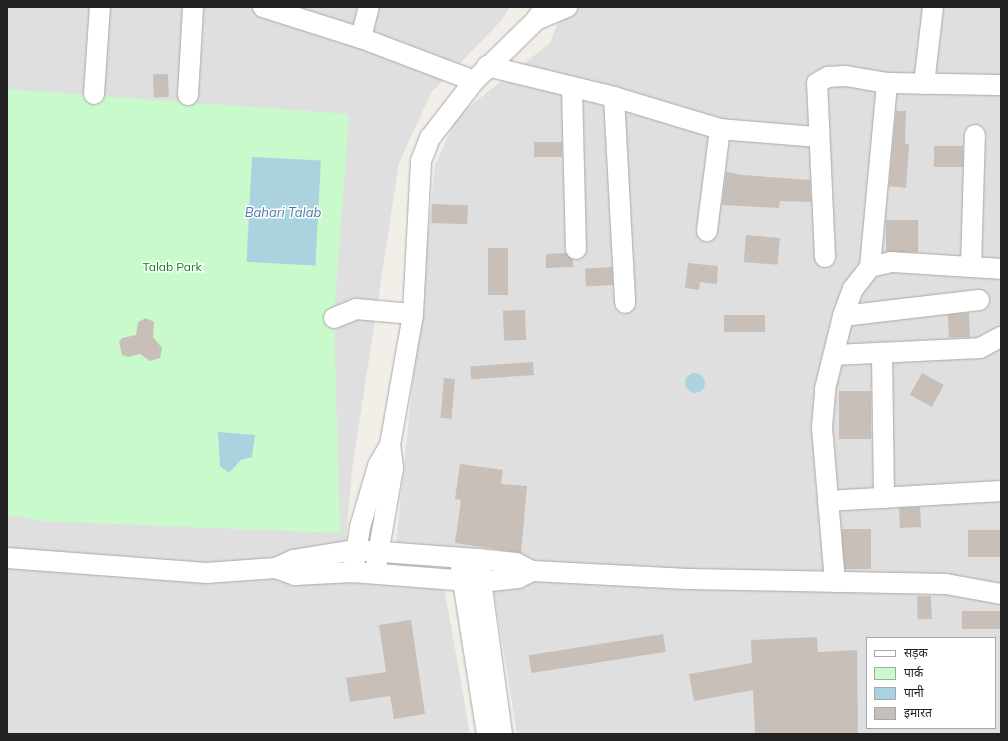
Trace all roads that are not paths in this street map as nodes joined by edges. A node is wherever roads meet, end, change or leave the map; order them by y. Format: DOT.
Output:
graph roads {
  1 [pos="100,7"];
  2 [pos="194,7"];
  3 [pos="263,7"];
  4 [pos="368,7"];
  5 [pos="567,7"];
  6 [pos="933,7"];
  7 [pos="540,14"];
  8 [pos="360,38"];
  9 [pos="487,66"];
  10 [pos="474,81"];
  11 [pos="887,82"];
  12 [pos="924,84"];
  13 [pos="1001,85"];
  14 [pos="572,86"];
  15 [pos="94,94"];
  16 [pos="188,95"];
  17 [pos="614,97"];
  18 [pos="720,129"];
  19 [pos="975,135"];
  20 [pos="818,137"];
  21 [pos="708,231"];
  22 [pos="576,249"];
  23 [pos="825,257"];
  24 [pos="870,267"];
  25 [pos="971,267"];
  26 [pos="1001,269"];
  27 [pos="979,300"];
  28 [pos="625,303"];
  29 [pos="413,314"];
  30 [pos="843,316"];
  31 [pos="334,318"];
  32 [pos="1001,337"];
  33 [pos="882,354"];
  34 [pos="834,355"];
  35 [pos="390,445"];
  36 [pos="1001,491"];
  37 [pos="884,498"];
  38 [pos="828,501"];
  39 [pos="355,550"];
  40 [pos="379,551"];
  41 [pos="7,558"];
  42 [pos="469,558"];
  43 [pos="276,568"];
  44 [pos="532,571"];
  45 [pos="352,572"];
  46 [pos="375,572"];
  47 [pos="472,581"];
  48 [pos="835,582"];
  49 [pos="1001,594"];
  50 [pos="487,734"];
  51 [pos="502,734"];
  1 -- 15 [label="street"];
  2 -- 16 [label="street"];
  3 -- 8 [label="street"];
  4 -- 8 [label="street"];
  5 -- 7 [label="street"];
  6 -- 12 [label="street"];
  7 -- 9 [label="street"];
  8 -- 10 [label="street"];
  9 -- 10 [label="street"];
  9 -- 14 [label="street"];
  10 -- 29 [label="street"];
  11 -- 12 [label="street"];
  11 -- 20 [label="street"];
  11 -- 24 [label="street"];
  12 -- 13 [label="street"];
  14 -- 17 [label="street"];
  14 -- 22 [label="street"];
  17 -- 18 [label="street"];
  17 -- 28 [label="street"];
  18 -- 20 [label="street"];
  18 -- 21 [label="street"];
  19 -- 25 [label="street"];
  20 -- 23 [label="street"];
  24 -- 25 [label="street"];
  24 -- 30 [label="street"];
  25 -- 26 [label="street"];
  27 -- 30 [label="street"];
  29 -- 31 [label="street"];
  29 -- 35 [label="street"];
  30 -- 34 [label="street"];
  32 -- 33 [label="street"];
  33 -- 34 [label="street"];
  33 -- 37 [label="street"];
  34 -- 38 [label="street"];
  35 -- 39 [label="street"];
  35 -- 40 [label="street"];
  36 -- 37 [label="street"];
  37 -- 38 [label="street"];
  38 -- 48 [label="street"];
  39 -- 40 [label="street"];
  39 -- 43 [label="street"];
  39 -- 45 [label="street"];
  40 -- 42 [label="street"];
  40 -- 46 [label="street"];
  41 -- 43 [label="street"];
  42 -- 44 [label="street"];
  42 -- 47 [label="street"];
  43 -- 45 [label="street"];
  44 -- 47 [label="street"];
  44 -- 48 [label="street"];
  45 -- 46 [label="street"];
  46 -- 47 [label="street"];
  47 -- 50 [label="street"];
  47 -- 51 [label="street"];
  48 -- 49 [label="street"];
}
